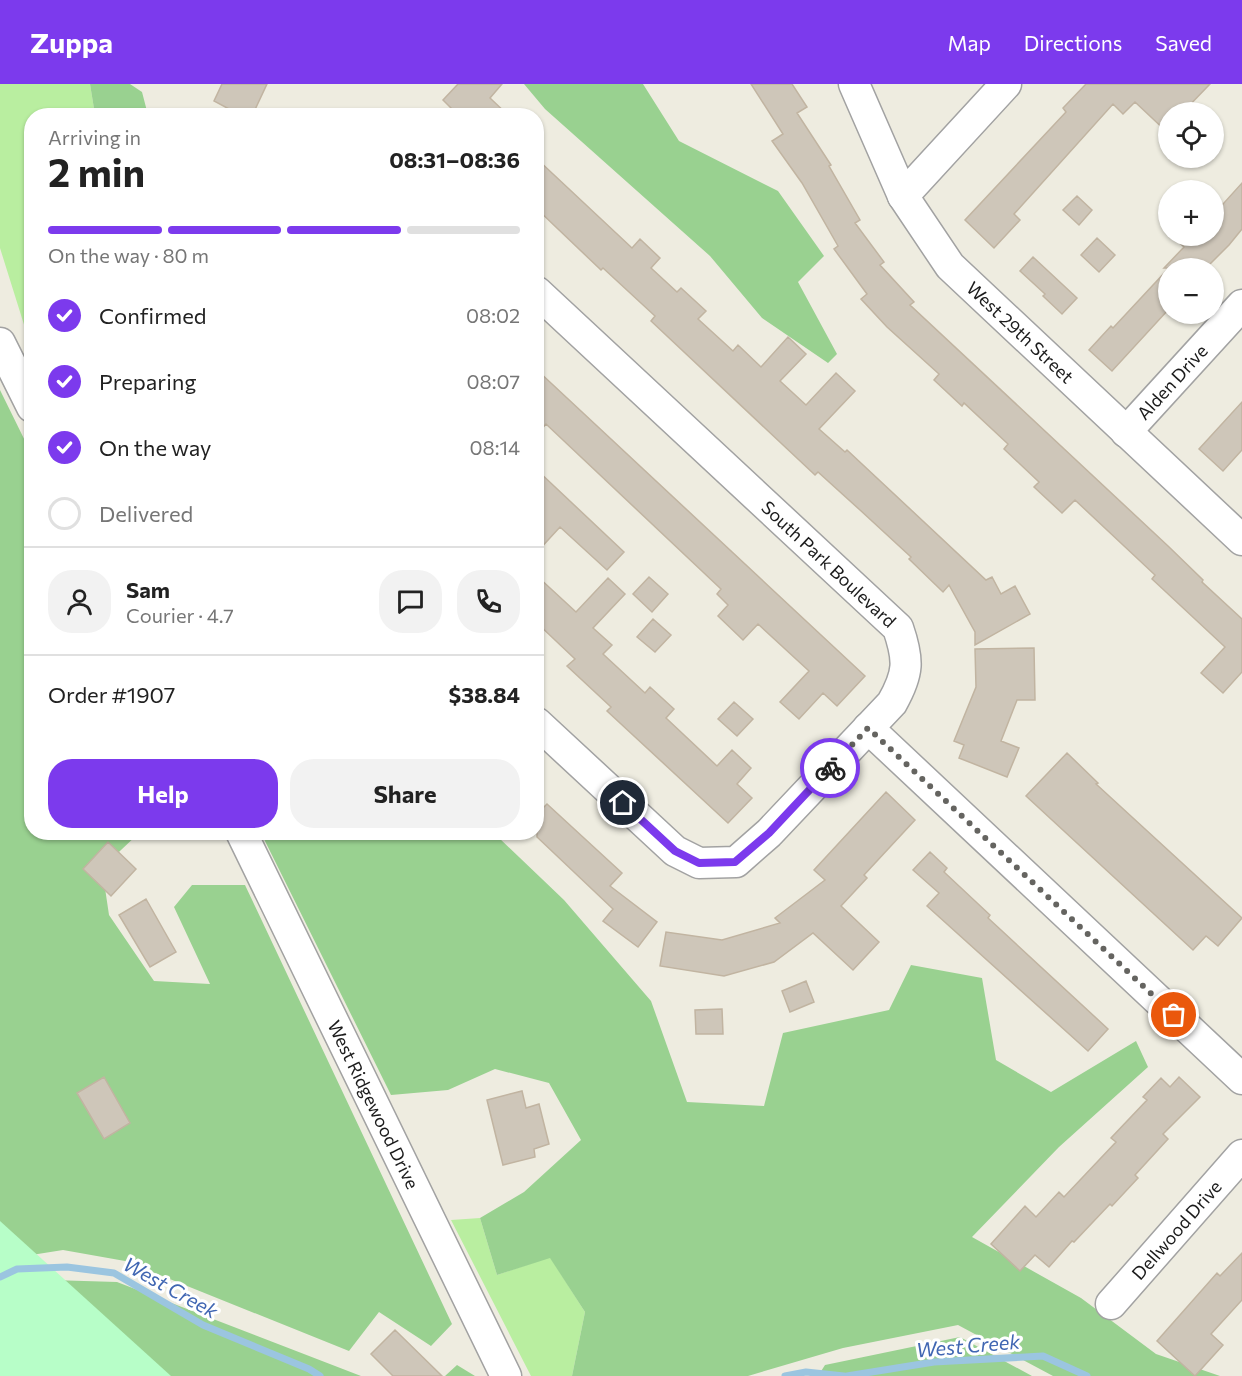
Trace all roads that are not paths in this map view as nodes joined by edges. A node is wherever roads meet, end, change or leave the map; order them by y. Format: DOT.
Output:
graph roads {
  1 [pos="854,84"];
  2 [pos="1006,84"];
  3 [pos="903,196"];
  4 [pos="544,299"];
  5 [pos="1242,305"];
  6 [pos="0,343"];
  7 [pos="24,391"];
  8 [pos="1126,432"];
  9 [pos="1242,540"];
  10 [pos="868,728"];
  11 [pos="544,729"];
  12 [pos="245,840"];
  13 [pos="1242,1079"];
  14 [pos="1242,1155"];
  15 [pos="1111,1304"];
  16 [pos="506,1376"];
  1 -- 3 [label="street, West 29th Street"];
  2 -- 3 [label="street"];
  3 -- 8 [label="street, West 29th Street"];
  4 -- 10 [label="street, South Park Boulevard"];
  5 -- 8 [label="street, Alden Drive"];
  6 -- 7 [label="street"];
  8 -- 9 [label="street, West 29th Street"];
  10 -- 11 [label="street, South Park Boulevard"];
  10 -- 13 [label="street"];
  12 -- 16 [label="street, West Ridgewood Drive"];
  14 -- 15 [label="street, Dellwood Drive"];
}
